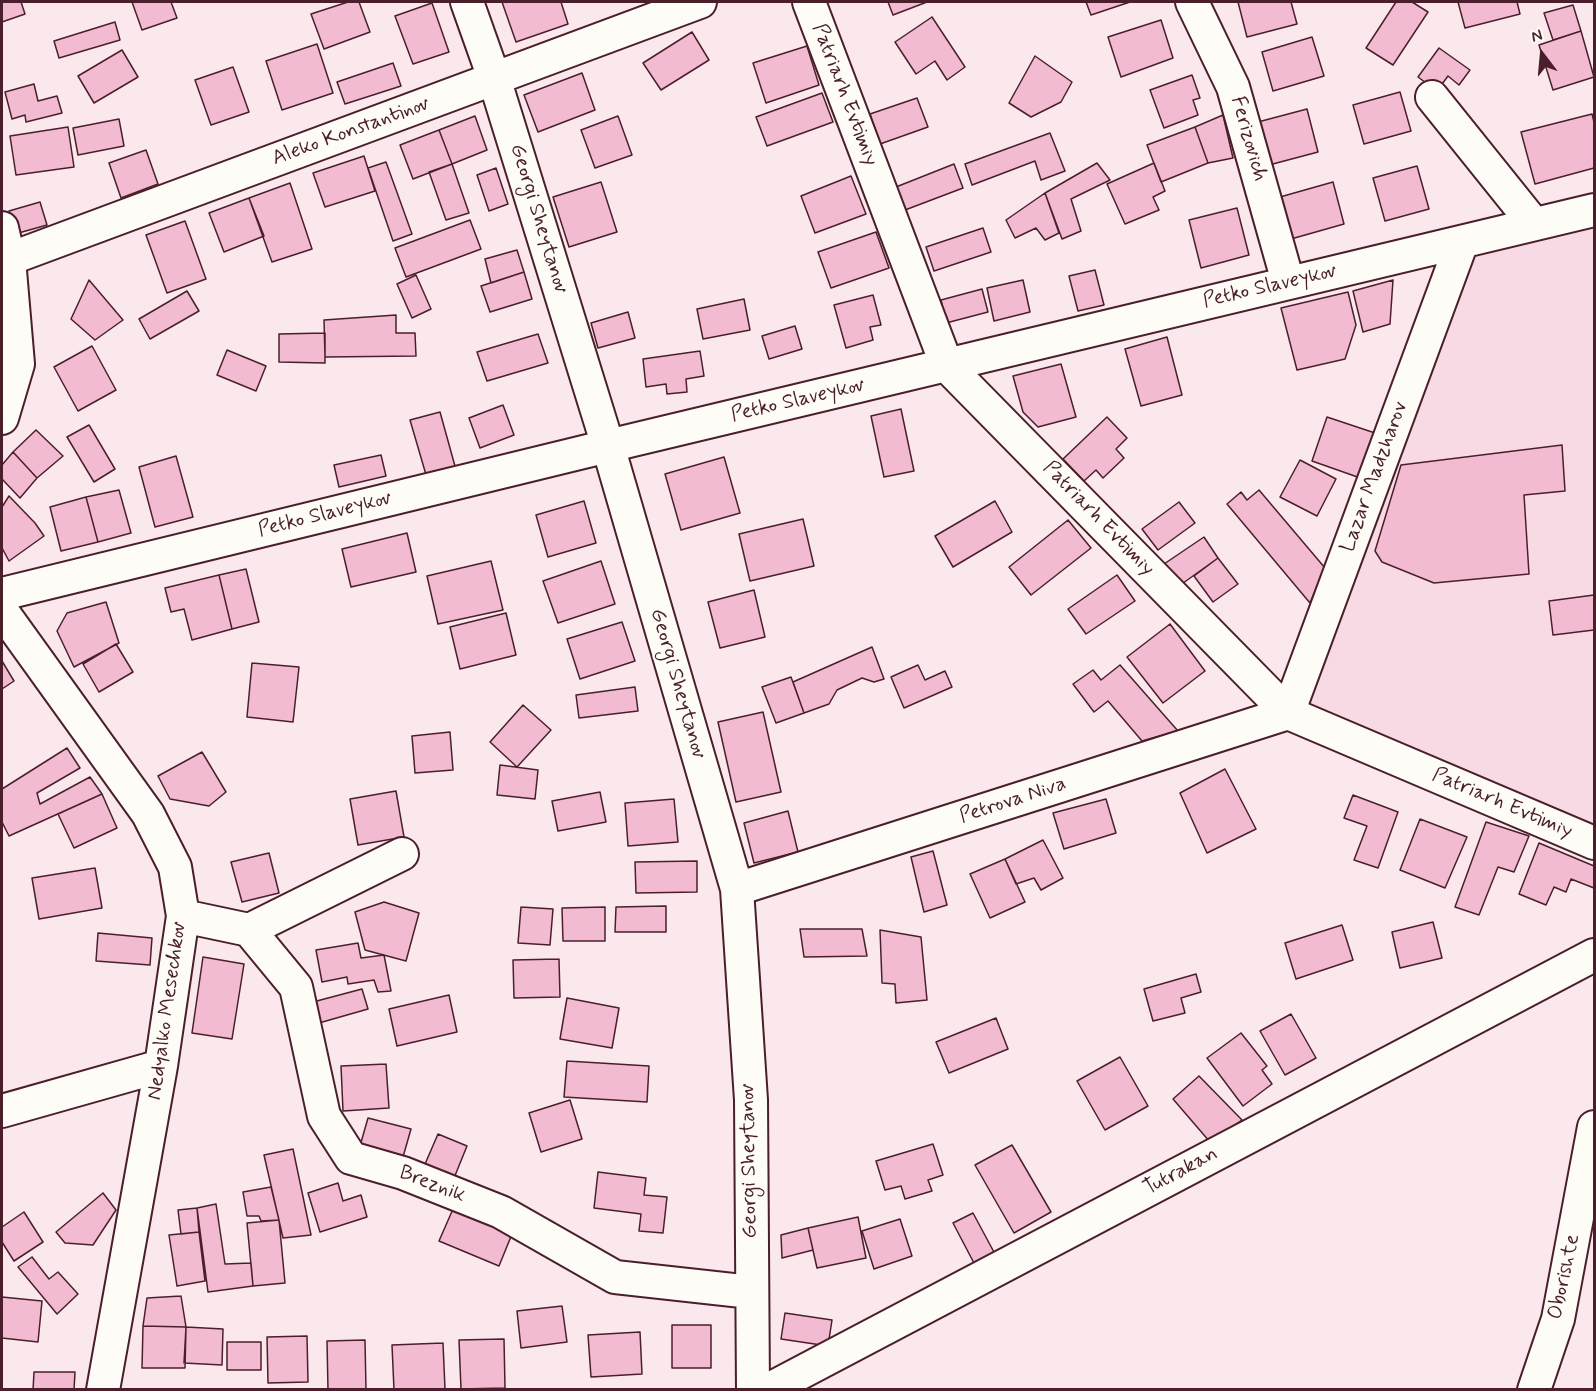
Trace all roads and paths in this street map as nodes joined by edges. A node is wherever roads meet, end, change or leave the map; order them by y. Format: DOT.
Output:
graph roads {
  1 [pos="467,2"];
  2 [pos="700,2"];
  3 [pos="809,2"];
  4 [pos="1192,2"];
  5 [pos="494,78"];
  6 [pos="1432,97"];
  7 [pos="1594,210"];
  8 [pos="1534,224"];
  9 [pos="2,228"];
  10 [pos="1462,242"];
  11 [pos="5,260"];
  12 [pos="1288,282"];
  13 [pos="947,366"];
  14 [pos="2,418"];
  15 [pos="608,446"];
  16 [pos="2,594"];
  17 [pos="2,610"];
  18 [pos="1288,713"];
  19 [pos="1594,843"];
  20 [pos="402,854"];
  21 [pos="737,889"];
  22 [pos="183,916"];
  23 [pos="249,930"];
  24 [pos="1594,955"];
  25 [pos="161,1066"];
  26 [pos="2,1111"];
  27 [pos="1594,1127"];
  28 [pos="751,1292"];
  29 [pos="103,1389"];
  30 [pos="753,1389"];
  31 [pos="768,1389"];
  32 [pos="1534,1389"];
  1 -- 5 [label="street, Georgi Sheytanov"];
  2 -- 5 [label="street, Aleko Konstantinov"];
  3 -- 13 [label="street, Patriarh Evtimiy"];
  4 -- 12 [label="street, Ferizovich"];
  5 -- 11 [label="street, Aleko Konstantinov"];
  5 -- 15 [label="street, Georgi Sheytanov"];
  6 -- 8 [label="street"];
  7 -- 8 [label="street, Petko Slaveykov"];
  8 -- 10 [label="street, Petko Slaveykov"];
  9 -- 11 [label="street"];
  10 -- 12 [label="street, Petko Slaveykov"];
  10 -- 18 [label="street, Lazar Madzharov"];
  11 -- 14 [label="street"];
  12 -- 13 [label="street, Petko Slaveykov"];
  13 -- 15 [label="street, Petko Slaveykov"];
  13 -- 18 [label="street, Patriarh Evtimiy"];
  15 -- 16 [label="street, Petko Slaveykov"];
  15 -- 21 [label="street, Georgi Sheytanov"];
  17 -- 22 [label="street, Nedyalko Mesechkov"];
  18 -- 19 [label="street, Patriarh Evtimiy"];
  18 -- 21 [label="street, Petrova Niva"];
  20 -- 23 [label="street"];
  21 -- 28 [label="street, Georgi Sheytanov"];
  22 -- 23 [label="street"];
  22 -- 25 [label="street, Nedyalko Mesechkov"];
  23 -- 28 [label="street, Breznik"];
  24 -- 31 [label="street, Tutrakan"];
  25 -- 26 [label="street"];
  25 -- 29 [label="street, Nedyalko Mesechkov"];
  27 -- 32 [label="street, Oborishte"];
  28 -- 30 [label="street, Georgi Sheytanov"];
}
